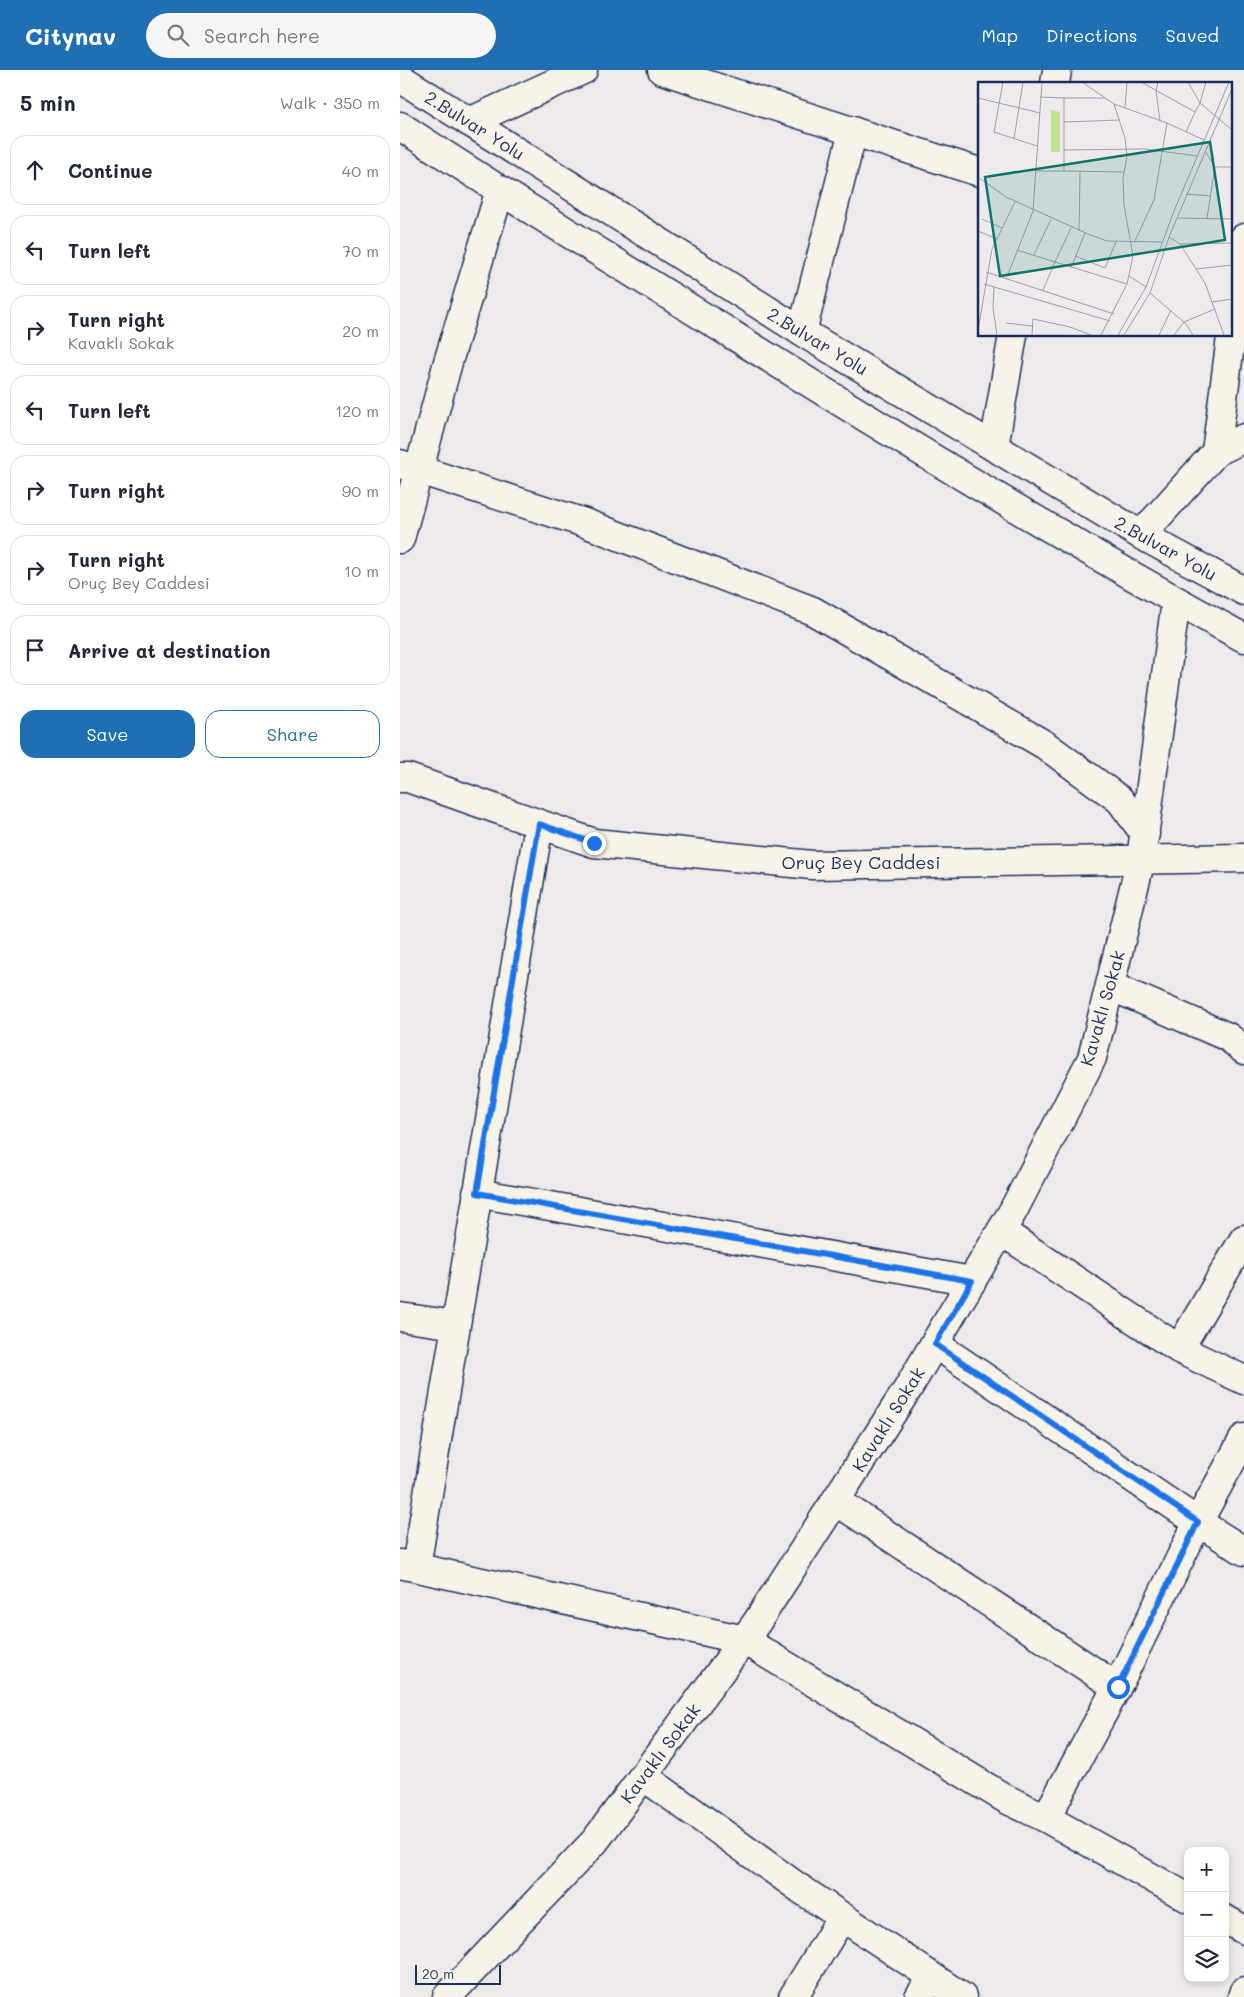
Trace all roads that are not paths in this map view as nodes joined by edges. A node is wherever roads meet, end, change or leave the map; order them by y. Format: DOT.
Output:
graph roads {
  1 [pos="583,70"];
  2 [pos="662,70"];
  3 [pos="400,78"];
  4 [pos="469,122"];
  5 [pos="400,126"];
  6 [pos="853,131"];
  7 [pos="978,172"];
  8 [pos="500,190"];
  9 [pos="1244,238"];
  10 [pos="1232,330"];
  11 [pos="802,332"];
  12 [pos="1013,336"];
  13 [pos="1231,336"];
  14 [pos="1244,438"];
  15 [pos="994,447"];
  16 [pos="1216,452"];
  17 [pos="409,467"];
  18 [pos="1141,535"];
  19 [pos="400,539"];
  20 [pos="1244,591"];
  21 [pos="1176,601"];
  22 [pos="1244,638"];
  23 [pos="400,778"];
  24 [pos="539,824"];
  25 [pos="1143,846"];
  26 [pos="1244,858"];
  27 [pos="1110,986"];
  28 [pos="1244,1050"];
  29 [pos="477,1193"];
  30 [pos="1001,1231"];
  31 [pos="1244,1239"];
  32 [pos="972,1281"];
  33 [pos="400,1317"];
  34 [pos="456,1325"];
  35 [pos="935,1344"];
  36 [pos="1179,1349"];
  37 [pos="1244,1380"];
  38 [pos="1244,1438"];
  39 [pos="836,1501"];
  40 [pos="1198,1522"];
  41 [pos="1244,1551"];
  42 [pos="408,1566"];
  43 [pos="744,1640"];
  44 [pos="1118,1687"];
  45 [pos="643,1776"];
  46 [pos="1046,1818"];
  47 [pos="1184,1896"];
  48 [pos="842,1917"];
  49 [pos="1229,1921"];
  50 [pos="1244,1930"];
  51 [pos="925,1987"];
  52 [pos="1244,1991"];
  53 [pos="447,1997"];
  54 [pos="793,1997"];
  55 [pos="962,1997"];
  56 [pos="1242,1997"];
  1 -- 4 [label="street"];
  2 -- 6 [label="street"];
  3 -- 4 [label="street, 2.Bulvar Yolu"];
  4 -- 11 [label="street, 2.Bulvar Yolu"];
  5 -- 8 [label="street"];
  6 -- 7 [label="street"];
  6 -- 11 [label="street"];
  8 -- 17 [label="street"];
  8 -- 21 [label="street"];
  9 -- 10 [label="street"];
  11 -- 15 [label="street, 2.Bulvar Yolu"];
  12 -- 15 [label="street"];
  13 -- 16 [label="street"];
  14 -- 16 [label="street"];
  15 -- 18 [label="street, 2.Bulvar Yolu"];
  16 -- 18 [label="street"];
  17 -- 19 [label="street"];
  17 -- 25 [label="street"];
  18 -- 20 [label="street, 2.Bulvar Yolu"];
  21 -- 22 [label="street"];
  21 -- 25 [label="street, Kavaklı Sokak"];
  23 -- 24 [label="street, Oruç Bey Caddesi"];
  24 -- 25 [label="street, Oruç Bey Caddesi"];
  24 -- 29 [label="street"];
  25 -- 26 [label="street, Oruç Bey Caddesi"];
  25 -- 27 [label="street, Kavaklı Sokak"];
  27 -- 28 [label="street"];
  27 -- 30 [label="street, Kavaklı Sokak"];
  29 -- 32 [label="street"];
  29 -- 34 [label="street"];
  30 -- 32 [label="street, Kavaklı Sokak"];
  30 -- 36 [label="street"];
  31 -- 36 [label="street"];
  32 -- 35 [label="street, Kavaklı Sokak"];
  33 -- 34 [label="street"];
  34 -- 42 [label="street"];
  35 -- 39 [label="street, Kavaklı Sokak"];
  35 -- 40 [label="street"];
  36 -- 37 [label="street"];
  38 -- 40 [label="street"];
  39 -- 43 [label="street, Kavaklı Sokak"];
  39 -- 44 [label="street"];
  40 -- 41 [label="street"];
  40 -- 44 [label="street"];
  42 -- 43 [label="street"];
  43 -- 45 [label="street, Kavaklı Sokak"];
  43 -- 46 [label="street"];
  44 -- 46 [label="street"];
  45 -- 48 [label="street"];
  45 -- 53 [label="street, Kavaklı Sokak"];
  46 -- 47 [label="street"];
  48 -- 51 [label="street"];
  48 -- 54 [label="street"];
  49 -- 50 [label="street"];
  51 -- 55 [label="street"];
  52 -- 56 [label="street"];
}
